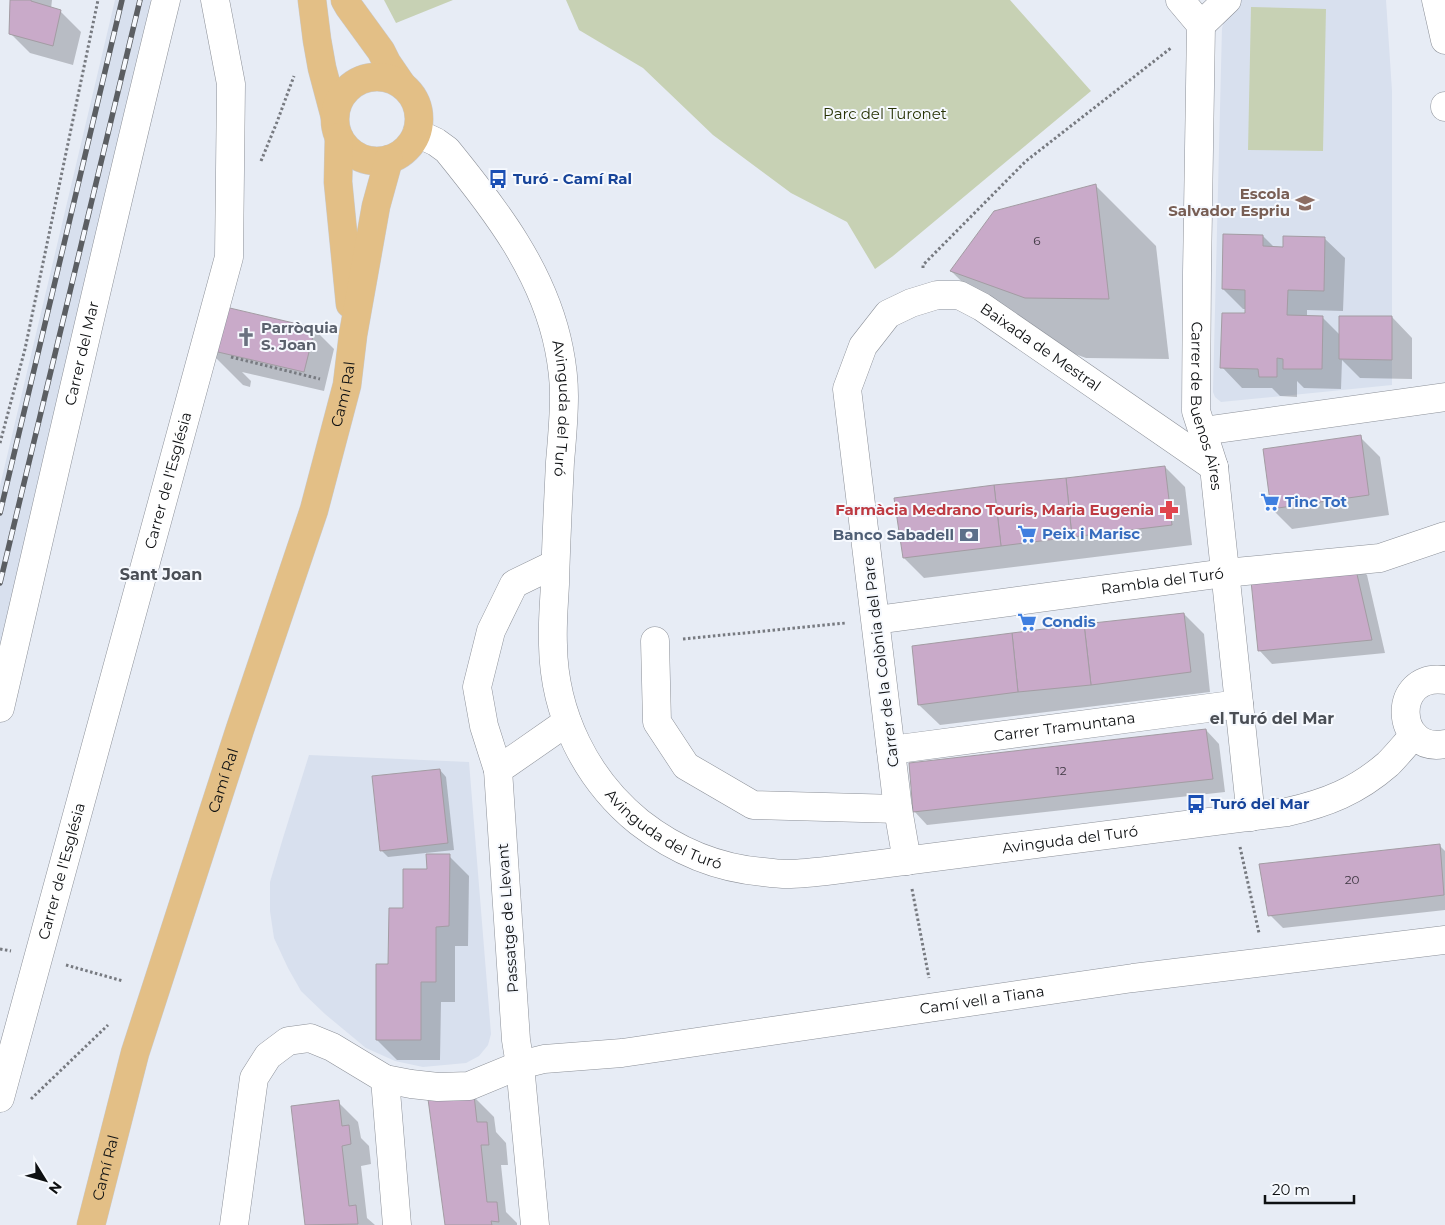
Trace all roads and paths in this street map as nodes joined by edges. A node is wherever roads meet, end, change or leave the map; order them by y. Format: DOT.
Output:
graph roads {
  1 [pos="98,0"];
  2 [pos="166,0"];
  3 [pos="215,0"];
  4 [pos="312,0"];
  5 [pos="345,0"];
  6 [pos="1180,0"];
  7 [pos="1228,0"];
  8 [pos="1436,0"];
  9 [pos="1201,25"];
  10 [pos="1445,40"];
  11 [pos="297,68"];
  12 [pos="402,85"];
  13 [pos="337,127"];
  14 [pos="417,133"];
  15 [pos="389,159"];
  16 [pos="230,176"];
  17 [pos="928,298"];
  18 [pos="353,335"];
  19 [pos="863,346"];
  20 [pos="204,350"];
  21 [pos="321,379"];
  22 [pos="1445,397"];
  23 [pos="1203,431"];
  24 [pos="0,443"];
  25 [pos="1214,467"];
  26 [pos="1445,536"];
  27 [pos="555,564"];
  28 [pos="1226,573"];
  29 [pos="876,620"];
  30 [pos="655,641"];
  31 [pos="1445,680"];
  32 [pos="1239,704"];
  33 [pos="0,708"];
  34 [pos="567,722"];
  35 [pos="1414,735"];
  36 [pos="1445,744"];
  37 [pos="891,750"];
  38 [pos="498,770"];
  39 [pos="898,809"];
  40 [pos="1242,818"];
  41 [pos="907,861"];
  42 [pos="1445,940"];
  43 [pos="38,957"];
  44 [pos="1266,961"];
  45 [pos="123,982"];
  46 [pos="934,1007"];
  47 [pos="108,1025"];
  48 [pos="8,1038"];
  49 [pos="520,1065"];
  50 [pos="385,1079"];
  51 [pos="0,1098"];
  52 [pos="29,1101"];
  53 [pos="91,1225"];
  54 [pos="234,1225"];
  55 [pos="397,1225"];
  56 [pos="535,1225"];
  1 -- 24 [label="path"];
  2 -- 33 [label="street, Carrer del Mar"];
  3 -- 16 [label="street, Carrer de l'Església"];
  4 -- 13 [label="main road, Camí Ral"];
  5 -- 12 [label="main road"];
  6 -- 9 [label="street"];
  7 -- 9 [label="street"];
  8 -- 10 [label="street"];
  9 -- 17 [label="path"];
  9 -- 23 [label="street, Carrer de Buenos Aires"];
  11 -- 16 [label="path"];
  12 -- 13 [label="main road"];
  12 -- 14 [label="main road"];
  13 -- 15 [label="main road"];
  13 -- 18 [label="main road, Camí Ral"];
  14 -- 15 [label="main road"];
  14 -- 27 [label="street, Avinguda del Turó"];
  15 -- 18 [label="main road, Camí Ral"];
  16 -- 20 [label="street, Carrer de l'Església"];
  17 -- 19 [label="street, Baixada de Mestral"];
  17 -- 25 [label="street, Baixada de Mestral"];
  18 -- 53 [label="main road, Camí Ral"];
  19 -- 29 [label="street, Carrer de la Colònia del Pare"];
  20 -- 21 [label="path"];
  20 -- 43 [label="street, Carrer de l'Església"];
  22 -- 23 [label="street"];
  23 -- 25 [label="street, Carrer de Buenos Aires"];
  25 -- 28 [label="street, Carrer de Buenos Aires"];
  26 -- 28 [label="street, Rambla del Turó"];
  27 -- 34 [label="street, Avinguda del Turó"];
  27 -- 38 [label="street, Passatge de Llevant"];
  28 -- 29 [label="street, Rambla del Turó"];
  28 -- 32 [label="street, Carrer de Buenos Aires"];
  29 -- 30 [label="path"];
  29 -- 37 [label="street, Carrer de la Colònia del Pare"];
  30 -- 39 [label="street"];
  31 -- 35 [label="street"];
  32 -- 37 [label="street, Carrer Tramuntana"];
  32 -- 40 [label="street, Carrer de Buenos Aires"];
  34 -- 38 [label="street"];
  34 -- 41 [label="street, Avinguda del Turó"];
  35 -- 36 [label="street"];
  35 -- 40 [label="street, Avinguda del Turó"];
  37 -- 39 [label="street, Carrer de la Colònia del Pare"];
  38 -- 49 [label="street, Passatge de Llevant"];
  39 -- 41 [label="street, Carrer de la Colònia del Pare"];
  40 -- 41 [label="street, Avinguda del Turó"];
  40 -- 44 [label="path"];
  41 -- 46 [label="path"];
  42 -- 44 [label="street, Camí vell a Tiana"];
  43 -- 45 [label="path"];
  43 -- 48 [label="street, Carrer de l'Església"];
  44 -- 46 [label="street, Camí vell a Tiana"];
  46 -- 49 [label="street, Camí vell a Tiana"];
  47 -- 52 [label="path"];
  48 -- 51 [label="street, Carrer de l'Església"];
  49 -- 50 [label="street"];
  49 -- 56 [label="street, Passatge de Llevant"];
  50 -- 54 [label="street"];
  50 -- 55 [label="street"];
}
